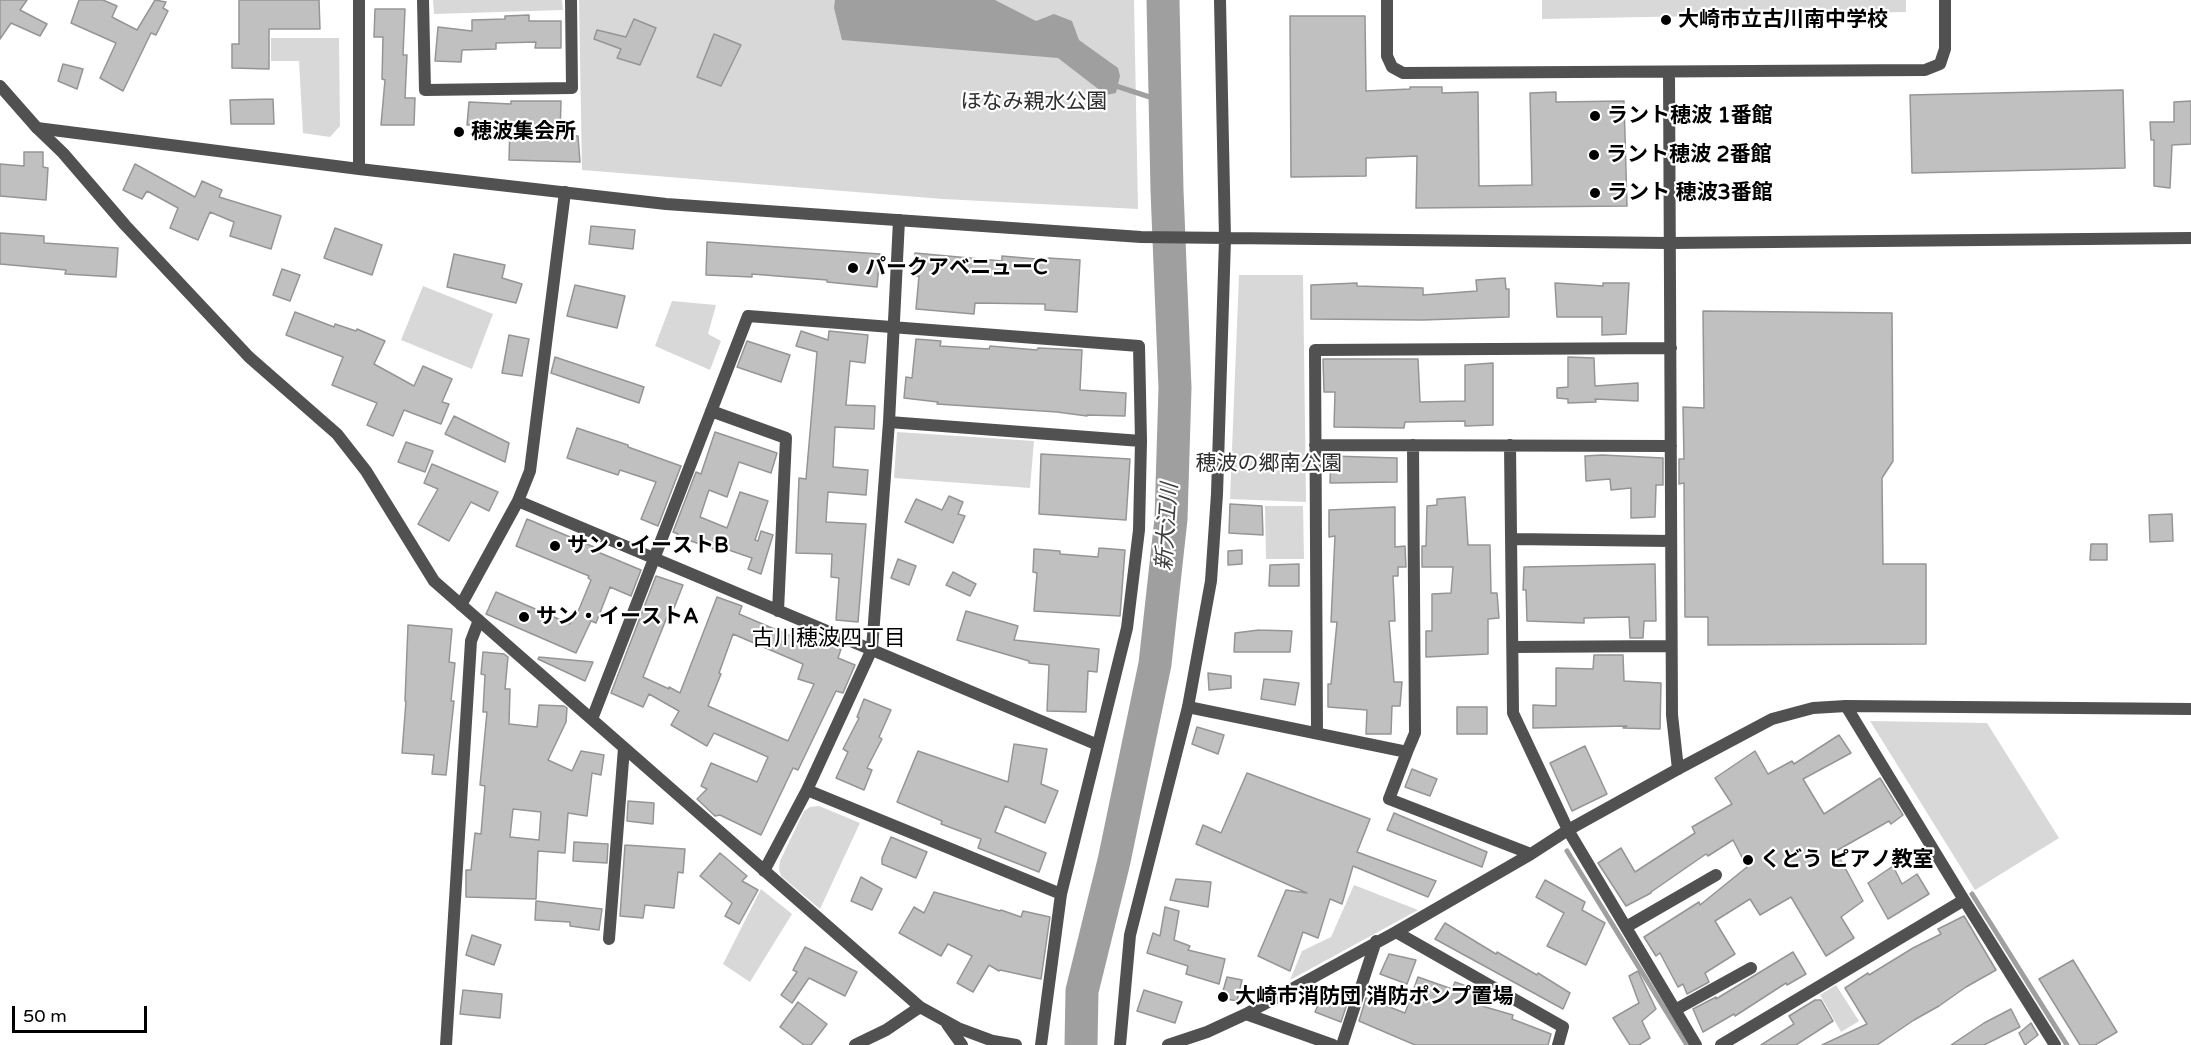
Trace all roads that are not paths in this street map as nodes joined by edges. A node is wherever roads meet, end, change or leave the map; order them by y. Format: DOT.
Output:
graph roads {
  1 [pos="359,0"];
  2 [pos="423,0"];
  3 [pos="571,0"];
  4 [pos="1220,0"];
  5 [pos="1387,0"];
  6 [pos="1945,0"];
  7 [pos="1669,72"];
  8 [pos="0,86"];
  9 [pos="37,128"];
  10 [pos="359,169"];
  11 [pos="566,192"];
  12 [pos="899,220"];
  13 [pos="2191,238"];
  14 [pos="1225,239"];
  15 [pos="1668,243"];
  16 [pos="894,327"];
  17 [pos="1671,348"];
  18 [pos="711,411"];
  19 [pos="889,422"];
  20 [pos="1141,441"];
  21 [pos="1315,445"];
  22 [pos="1413,445"];
  23 [pos="1510,445"];
  24 [pos="1671,446"];
  25 [pos="518,501"];
  26 [pos="1512,539"];
  27 [pos="1671,541"];
  28 [pos="655,557"];
  29 [pos="461,605"];
  30 [pos="778,611"];
  31 [pos="479,620"];
  32 [pos="1671,646"];
  33 [pos="1513,647"];
  34 [pos="872,649"];
  35 [pos="1846,706"];
  36 [pos="1188,707"];
  37 [pos="2191,709"];
  38 [pos="592,719"];
  39 [pos="1317,732"];
  40 [pos="1098,745"];
  41 [pos="624,748"];
  42 [pos="1407,752"];
  43 [pos="1678,769"];
  44 [pos="807,790"];
  45 [pos="1568,830"];
  46 [pos="1532,854"];
  47 [pos="764,871"];
  48 [pos="1716,875"];
  49 [pos="1061,894"];
  50 [pos="1964,900"];
  51 [pos="1626,927"];
  52 [pos="1396,932"];
  53 [pos="609,939"];
  54 [pos="1376,941"];
  55 [pos="1751,968"];
  56 [pos="920,1007"];
  57 [pos="1674,1010"];
  58 [pos="1246,1014"];
  59 [pos="944,1020"];
  60 [pos="446,1045"];
  61 [pos="855,1045"];
  62 [pos="962,1045"];
  63 [pos="1016,1045"];
  64 [pos="1041,1045"];
  65 [pos="1120,1045"];
  66 [pos="1168,1045"];
  67 [pos="1333,1045"];
  68 [pos="1342,1045"];
  69 [pos="1558,1045"];
  70 [pos="1696,1045"];
  71 [pos="1721,1045"];
  72 [pos="2055,1045"];
  1 -- 10 [label="street"];
  2 -- 3 [label="street"];
  4 -- 14 [label="street"];
  5 -- 7 [label="street"];
  6 -- 7 [label="street"];
  7 -- 15 [label="street"];
  8 -- 9 [label="street"];
  9 -- 10 [label="street"];
  9 -- 29 [label="street"];
  10 -- 11 [label="street"];
  11 -- 12 [label="street"];
  11 -- 25 [label="street"];
  12 -- 14 [label="street"];
  12 -- 16 [label="street"];
  13 -- 15 [label="street"];
  14 -- 15 [label="street"];
  14 -- 36 [label="street"];
  15 -- 17 [label="street"];
  16 -- 18 [label="street"];
  16 -- 19 [label="street"];
  16 -- 20 [label="street"];
  17 -- 21 [label="street"];
  17 -- 24 [label="street"];
  18 -- 28 [label="street"];
  18 -- 30 [label="street"];
  19 -- 20 [label="street"];
  19 -- 34 [label="street"];
  20 -- 40 [label="street"];
  21 -- 22 [label="street"];
  21 -- 39 [label="street"];
  22 -- 23 [label="street"];
  22 -- 42 [label="street"];
  23 -- 24 [label="street"];
  23 -- 26 [label="street"];
  24 -- 27 [label="street"];
  25 -- 28 [label="street"];
  25 -- 29 [label="street"];
  26 -- 27 [label="street"];
  26 -- 33 [label="street"];
  27 -- 32 [label="street"];
  28 -- 30 [label="street"];
  28 -- 38 [label="street"];
  29 -- 31 [label="street"];
  30 -- 34 [label="street"];
  31 -- 38 [label="street"];
  31 -- 60 [label="street"];
  32 -- 33 [label="street"];
  32 -- 43 [label="street"];
  33 -- 45 [label="street"];
  34 -- 40 [label="street"];
  34 -- 44 [label="street"];
  35 -- 37 [label="street"];
  35 -- 43 [label="street"];
  35 -- 50 [label="street"];
  36 -- 39 [label="street"];
  36 -- 65 [label="street"];
  38 -- 41 [label="street"];
  39 -- 42 [label="street"];
  40 -- 49 [label="street"];
  41 -- 47 [label="street"];
  41 -- 53 [label="street"];
  42 -- 46 [label="street"];
  43 -- 45 [label="street"];
  44 -- 47 [label="street"];
  44 -- 49 [label="street"];
  45 -- 46 [label="street"];
  45 -- 51 [label="street"];
  46 -- 52 [label="street"];
  47 -- 56 [label="street"];
  48 -- 51 [label="street"];
  49 -- 64 [label="street"];
  50 -- 71 [label="street"];
  50 -- 72 [label="street"];
  51 -- 57 [label="street"];
  52 -- 54 [label="street"];
  52 -- 69 [label="street"];
  54 -- 58 [label="street"];
  54 -- 68 [label="street"];
  55 -- 57 [label="street"];
  56 -- 59 [label="street"];
  56 -- 61 [label="street"];
  57 -- 70 [label="street"];
  58 -- 66 [label="street"];
  58 -- 67 [label="street"];
  59 -- 62 [label="street"];
  59 -- 63 [label="street"];
}
